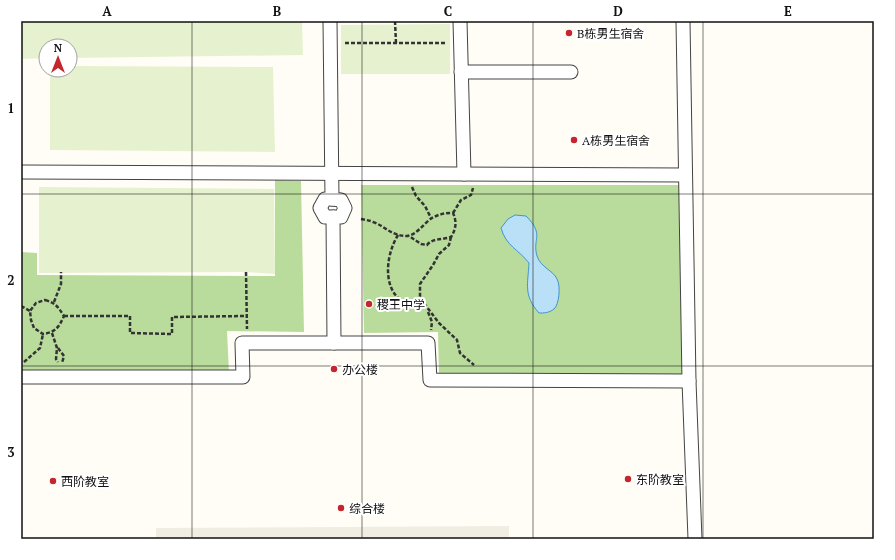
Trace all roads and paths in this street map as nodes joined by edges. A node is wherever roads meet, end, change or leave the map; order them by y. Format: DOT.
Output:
graph roads {
  1 [pos="330,21"];
  2 [pos="395,21"];
  3 [pos="460,21"];
  4 [pos="682,21"];
  5 [pos="330,43"];
  6 [pos="396,43"];
  7 [pos="461,43"];
  8 [pos="461,72"];
  9 [pos="571,72"];
  10 [pos="21,172"];
  11 [pos="332,173"];
  12 [pos="408,174"];
  13 [pos="469,174"];
  14 [pos="684,175"];
  15 [pos="453,213"];
  16 [pos="432,218"];
  17 [pos="361,219"];
  18 [pos="398,235"];
  19 [pos="409,236"];
  20 [pos="451,238"];
  21 [pos="61,272"];
  22 [pos="246,272"];
  23 [pos="54,302"];
  24 [pos="425,305"];
  25 [pos="21,306"];
  26 [pos="428,310"];
  27 [pos="30,311"];
  28 [pos="64,316"];
  29 [pos="246,316"];
  30 [pos="52,333"];
  31 [pos="43,334"];
  32 [pos="247,343"];
  33 [pos="334,343"];
  34 [pos="428,343"];
  35 [pos="57,348"];
  36 [pos="21,364"];
  37 [pos="477,368"];
  38 [pos="21,378"];
  39 [pos="689,381"];
  40 [pos="695,539"];
  1 -- 5 [label="street"];
  2 -- 6 [label="path"];
  3 -- 7 [label="street"];
  4 -- 14 [label="street"];
  5 -- 6 [label="path"];
  5 -- 11 [label="street"];
  6 -- 7 [label="path"];
  7 -- 8 [label="street"];
  8 -- 9 [label="street"];
  8 -- 13 [label="street"];
  10 -- 11 [label="street"];
  11 -- 12 [label="street"];
  11 -- 33 [label="street"];
  12 -- 13 [label="street"];
  12 -- 16 [label="path"];
  13 -- 14 [label="street"];
  13 -- 15 [label="path"];
  14 -- 39 [label="street"];
  15 -- 16 [label="path"];
  15 -- 20 [label="path"];
  16 -- 19 [label="path"];
  17 -- 18 [label="path"];
  18 -- 19 [label="path"];
  18 -- 24 [label="path"];
  19 -- 20 [label="path"];
  20 -- 24 [label="path"];
  21 -- 23 [label="path"];
  22 -- 29 [label="path"];
  23 -- 27 [label="path"];
  23 -- 28 [label="path"];
  24 -- 26 [label="path"];
  25 -- 27 [label="path"];
  26 -- 34 [label="path"];
  26 -- 37 [label="path"];
  27 -- 31 [label="path"];
  28 -- 29 [label="path"];
  28 -- 30 [label="path"];
  29 -- 32 [label="path"];
  30 -- 31 [label="path"];
  30 -- 35 [label="path"];
  31 -- 36 [label="path"];
  32 -- 33 [label="street"];
  32 -- 38 [label="street"];
  33 -- 34 [label="street"];
  34 -- 39 [label="street"];
  35 -- 35 [label="path"];
  39 -- 40 [label="street"];
}
